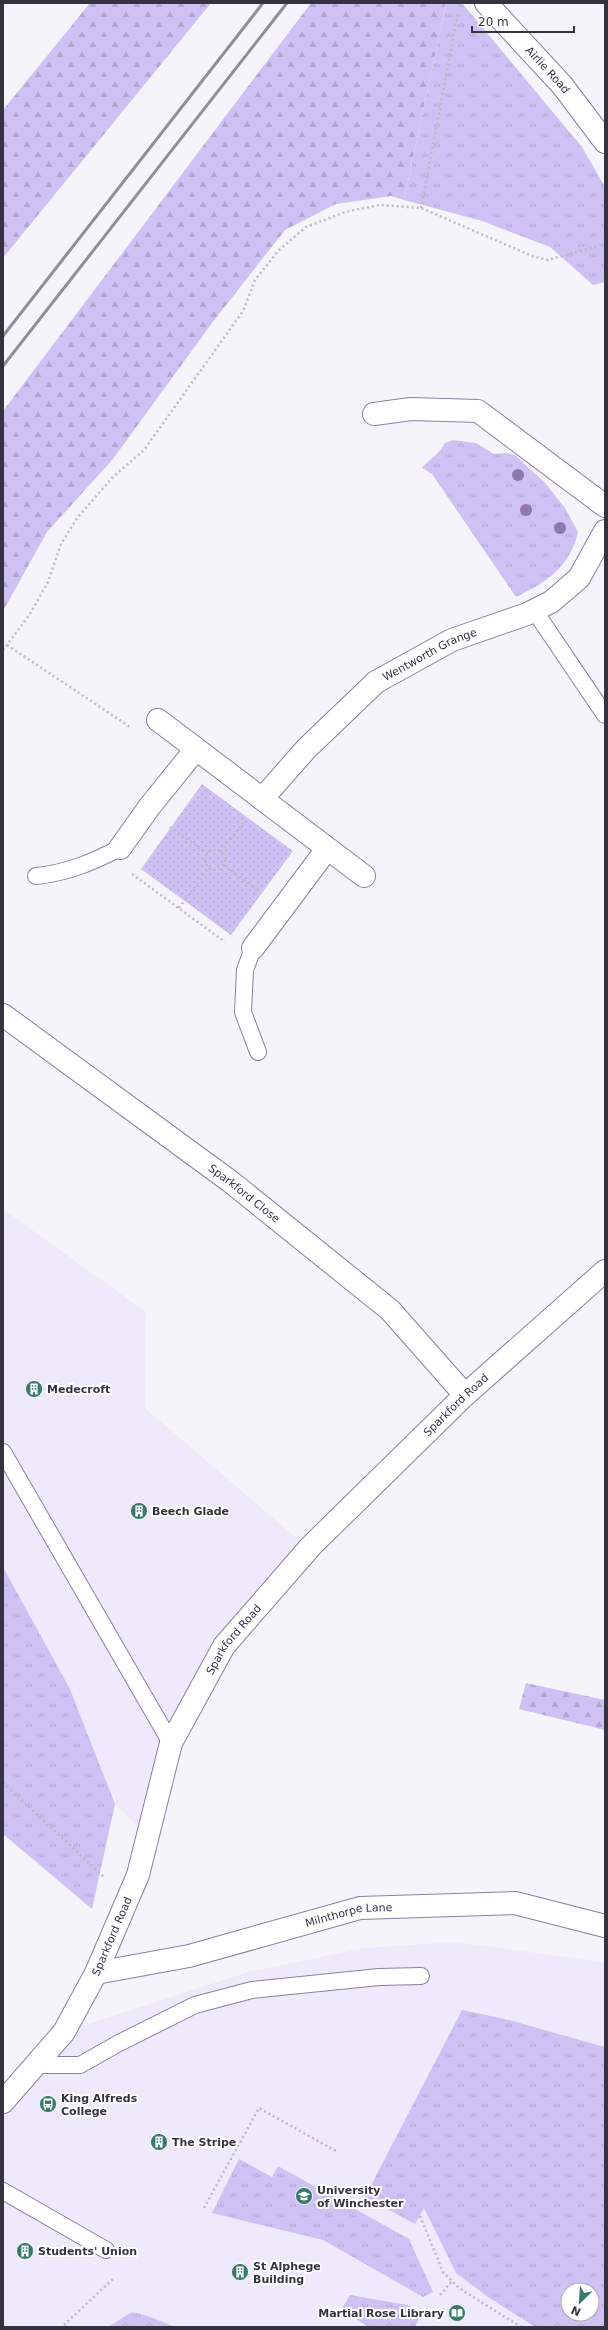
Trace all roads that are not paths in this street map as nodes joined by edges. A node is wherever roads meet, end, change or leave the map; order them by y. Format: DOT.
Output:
graph roads {
  1 [pos="486,3"];
  2 [pos="605,142"];
  3 [pos="374,414"];
  4 [pos="605,506"];
  5 [pos="605,531"];
  6 [pos="534,610"];
  7 [pos="605,715"];
  8 [pos="158,720"];
  9 [pos="196,749"];
  10 [pos="262,799"];
  11 [pos="327,848"];
  12 [pos="113,852"];
  13 [pos="36,876"];
  14 [pos="364,876"];
  15 [pos="251,954"];
  16 [pos="3,1015"];
  17 [pos="258,1052"];
  18 [pos="605,1271"];
  19 [pos="465,1396"];
  20 [pos="3,1452"];
  21 [pos="171,1743"];
  22 [pos="605,1926"];
  23 [pos="96,1973"];
  24 [pos="421,1976"];
  25 [pos="36,2065"];
  26 [pos="3,2102"];
  27 [pos="3,2191"];
  28 [pos="106,2250"];
  1 -- 2 [label="street, Airlie Road"];
  3 -- 4 [label="street"];
  5 -- 6 [label="street, Wentworth Grange"];
  6 -- 7 [label="lane"];
  6 -- 10 [label="street, Wentworth Grange"];
  8 -- 9 [label="street"];
  9 -- 10 [label="street"];
  9 -- 12 [label="street"];
  10 -- 11 [label="street"];
  11 -- 14 [label="street"];
  11 -- 15 [label="street"];
  12 -- 13 [label="lane"];
  15 -- 17 [label="lane"];
  16 -- 19 [label="street, Sparkford Close"];
  18 -- 19 [label="street, Sparkford Road"];
  19 -- 21 [label="street, Sparkford Road"];
  20 -- 21 [label="lane"];
  21 -- 23 [label="street, Sparkford Road"];
  22 -- 23 [label="street, Milnthorpe Lane"];
  23 -- 25 [label="street, Sparkford Road"];
  24 -- 25 [label="lane"];
  25 -- 26 [label="street, Sparkford Road"];
  27 -- 28 [label="lane"];
}
